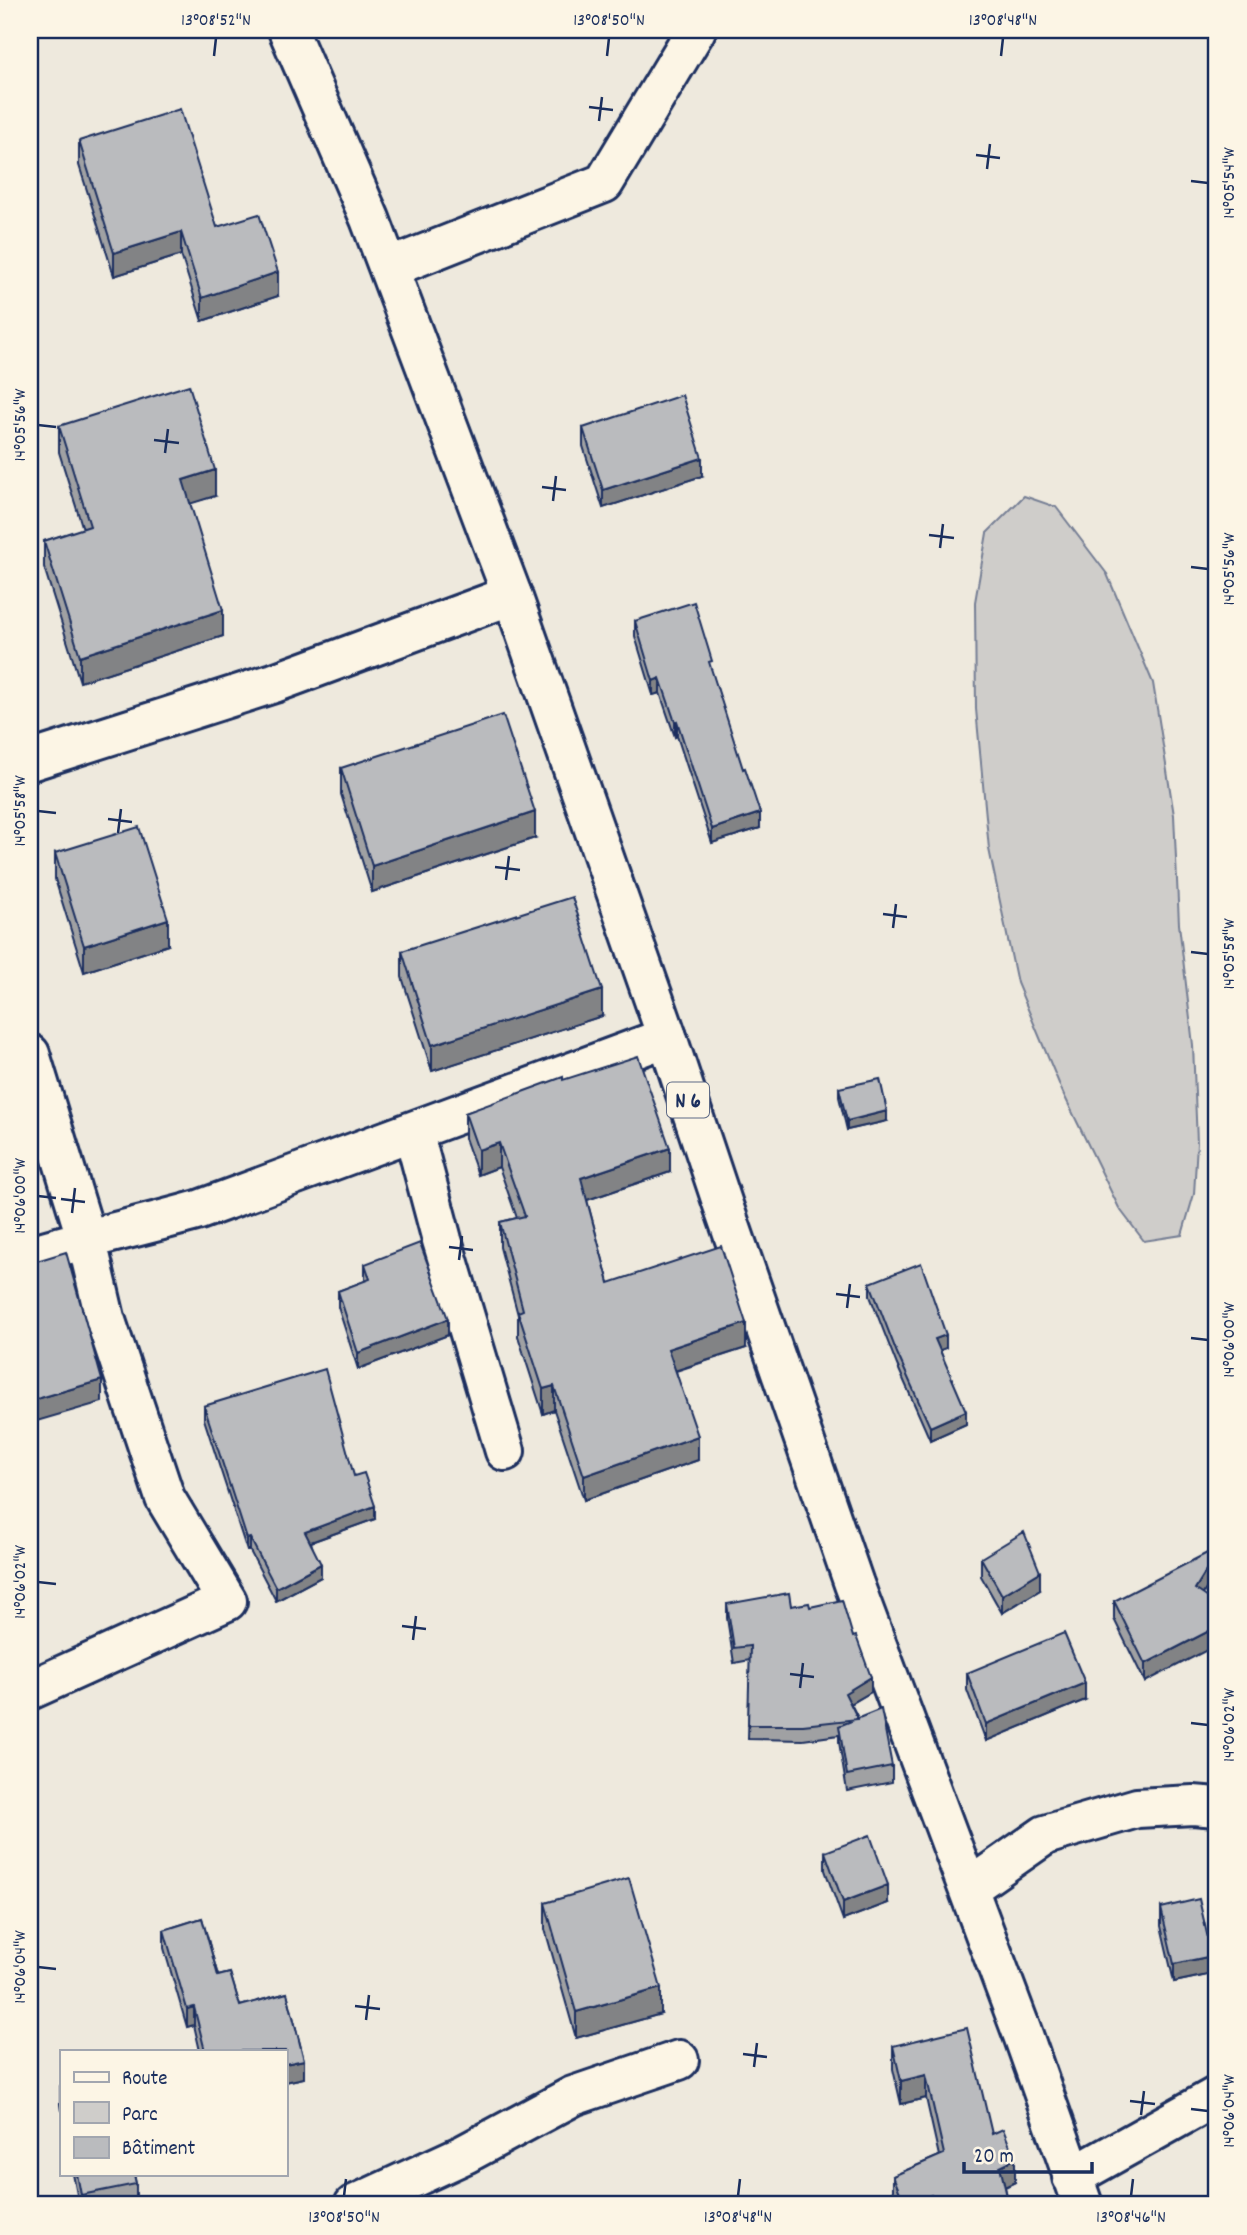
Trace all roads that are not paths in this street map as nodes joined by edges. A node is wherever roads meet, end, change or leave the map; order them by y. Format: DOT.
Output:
graph roads {
  1 [pos="288,30"];
  2 [pos="696,30"];
  3 [pos="389,268"];
  4 [pos="512,595"];
  5 [pos="30,761"];
  6 [pos="667,1037"];
  7 [pos="30,1054"];
  8 [pos="413,1130"];
  9 [pos="86,1237"];
  10 [pos="30,1255"];
  11 [pos="506,1451"];
  12 [pos="30,1690"];
  13 [pos="1217,1807"];
  14 [pos="969,1888"];
  15 [pos="679,2060"];
  16 [pos="1217,2096"];
  17 [pos="1077,2191"];
  18 [pos="354,2205"];
  1 -- 3 [label="street, N 6"];
  2 -- 3 [label="street"];
  3 -- 4 [label="street, N 6"];
  4 -- 5 [label="street"];
  4 -- 6 [label="street, N 6"];
  6 -- 8 [label="street"];
  6 -- 14 [label="street, N 6"];
  7 -- 9 [label="street"];
  8 -- 9 [label="street"];
  8 -- 11 [label="street"];
  9 -- 10 [label="street"];
  9 -- 12 [label="street"];
  13 -- 14 [label="street"];
  14 -- 17 [label="street, N 6"];
  15 -- 18 [label="street"];
  16 -- 17 [label="street, N 6"];
}
